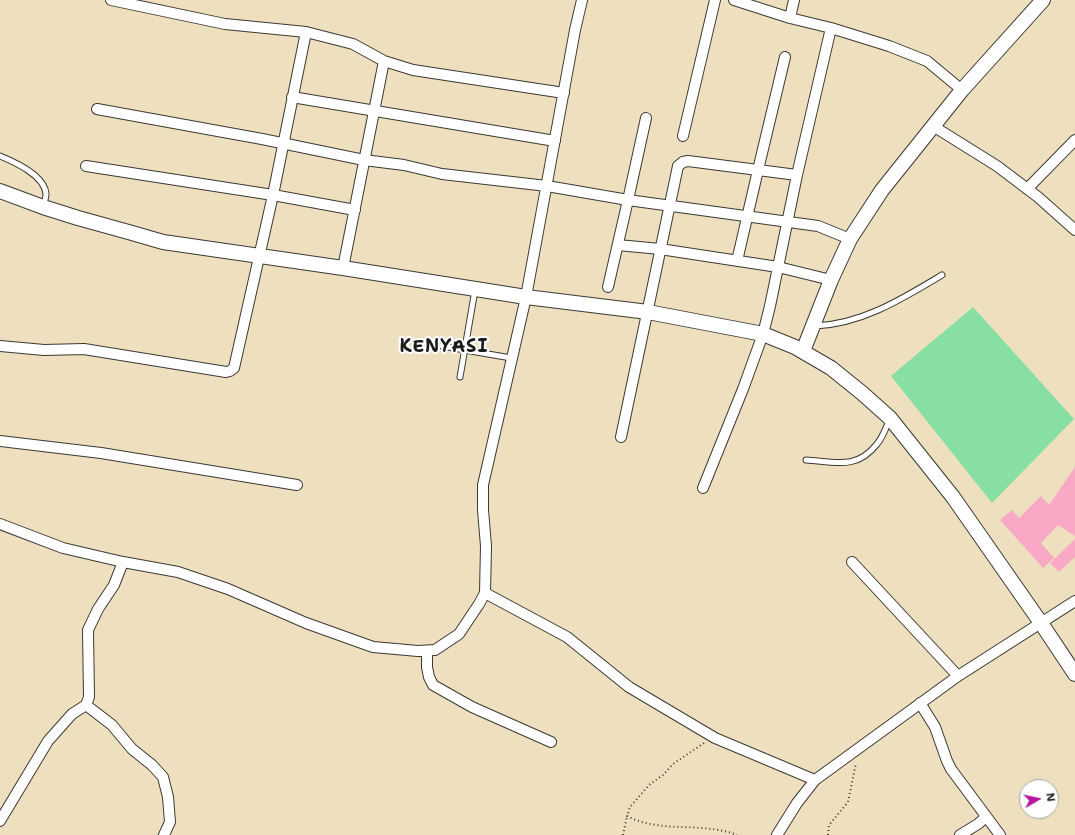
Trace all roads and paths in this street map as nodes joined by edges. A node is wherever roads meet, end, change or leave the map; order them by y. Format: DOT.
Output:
graph roads {
  1 [pos="110,0"];
  2 [pos="582,0"];
  3 [pos="715,0"];
  4 [pos="734,0"];
  5 [pos="794,0"];
  6 [pos="1043,0"];
  7 [pos="790,18"];
  8 [pos="831,28"];
  9 [pos="306,32"];
  10 [pos="785,57"];
  11 [pos="384,61"];
  12 [pos="962,90"];
  13 [pos="564,92"];
  14 [pos="292,97"];
  15 [pos="97,109"];
  16 [pos="374,111"];
  17 [pos="646,118"];
  18 [pos="933,126"];
  19 [pos="683,136"];
  20 [pos="1075,140"];
  21 [pos="555,141"];
  22 [pos="282,144"];
  23 [pos="0,156"];
  24 [pos="364,160"];
  25 [pos="86,166"];
  26 [pos="758,170"];
  27 [pos="797,175"];
  28 [pos="547,186"];
  29 [pos="1027,189"];
  30 [pos="0,191"];
  31 [pos="273,195"];
  32 [pos="628,200"];
  33 [pos="669,206"];
  34 [pos="43,207"];
  35 [pos="355,210"];
  36 [pos="748,216"];
  37 [pos="788,221"];
  38 [pos="1075,230"];
  39 [pos="850,239"];
  40 [pos="618,245"];
  41 [pos="660,249"];
  42 [pos="260,256"];
  43 [pos="737,261"];
  44 [pos="778,267"];
  45 [pos="343,268"];
  46 [pos="942,275"];
  47 [pos="831,280"];
  48 [pos="608,287"];
  49 [pos="475,289"];
  50 [pos="526,297"];
  51 [pos="648,312"];
  52 [pos="814,326"];
  53 [pos="763,334"];
  54 [pos="0,346"];
  55 [pos="442,346"];
  56 [pos="465,350"];
  57 [pos="803,351"];
  58 [pos="512,358"];
  59 [pos="460,377"];
  60 [pos="890,418"];
  61 [pos="621,437"];
  62 [pos="0,441"];
  63 [pos="806,460"];
  64 [pos="297,485"];
  65 [pos="703,488"];
  66 [pos="0,524"];
  67 [pos="123,562"];
  68 [pos="852,562"];
  69 [pos="485,593"];
  70 [pos="1075,601"];
  71 [pos="1041,623"];
  72 [pos="427,651"];
  73 [pos="1075,674"];
  74 [pos="958,676"];
  75 [pos="920,703"];
  76 [pos="86,705"];
  77 [pos="715,738"];
  78 [pos="551,742"];
  79 [pos="856,750"];
  80 [pos="815,780"];
  81 [pos="627,816"];
  82 [pos="986,816"];
  83 [pos="0,821"];
  84 [pos="164,835"];
  85 [pos="622,835"];
  86 [pos="737,835"];
  87 [pos="777,835"];
  88 [pos="828,835"];
  89 [pos="960,835"];
  90 [pos="1000,835"];
  1 -- 9 [label="street"];
  2 -- 13 [label="street"];
  3 -- 19 [label="street"];
  4 -- 7 [label="street"];
  5 -- 7 [label="street"];
  6 -- 12 [label="street"];
  7 -- 8 [label="street"];
  8 -- 12 [label="street"];
  8 -- 27 [label="street"];
  9 -- 11 [label="street"];
  9 -- 14 [label="street"];
  10 -- 26 [label="street"];
  11 -- 13 [label="street"];
  11 -- 16 [label="street"];
  12 -- 18 [label="street"];
  13 -- 21 [label="street"];
  14 -- 16 [label="street"];
  14 -- 22 [label="street"];
  15 -- 22 [label="street"];
  16 -- 21 [label="street"];
  16 -- 24 [label="street"];
  17 -- 32 [label="street"];
  18 -- 29 [label="street"];
  18 -- 39 [label="street"];
  20 -- 29 [label="street"];
  21 -- 28 [label="street"];
  22 -- 24 [label="street"];
  22 -- 31 [label="street"];
  23 -- 34 [label="lane"];
  24 -- 28 [label="street"];
  24 -- 35 [label="street"];
  25 -- 31 [label="street"];
  26 -- 27 [label="street"];
  26 -- 33 [label="street"];
  26 -- 36 [label="street"];
  27 -- 37 [label="street"];
  28 -- 32 [label="street"];
  28 -- 50 [label="street"];
  29 -- 38 [label="street"];
  30 -- 34 [label="street"];
  31 -- 35 [label="street"];
  31 -- 42 [label="street"];
  32 -- 33 [label="street"];
  32 -- 40 [label="street"];
  33 -- 36 [label="street"];
  33 -- 41 [label="street"];
  34 -- 42 [label="street"];
  35 -- 45 [label="street"];
  36 -- 37 [label="street"];
  36 -- 43 [label="street"];
  37 -- 39 [label="street"];
  37 -- 44 [label="street"];
  39 -- 47 [label="street"];
  40 -- 41 [label="street"];
  40 -- 48 [label="street"];
  41 -- 43 [label="street"];
  41 -- 51 [label="street"];
  42 -- 45 [label="street"];
  42 -- 54 [label="street"];
  43 -- 44 [label="street"];
  44 -- 47 [label="street"];
  44 -- 53 [label="street"];
  45 -- 49 [label="street"];
  46 -- 52 [label="lane"];
  47 -- 52 [label="street"];
  49 -- 50 [label="street"];
  49 -- 56 [label="lane"];
  50 -- 51 [label="street"];
  50 -- 58 [label="street"];
  51 -- 53 [label="street"];
  51 -- 61 [label="street"];
  52 -- 57 [label="street"];
  53 -- 57 [label="street"];
  53 -- 65 [label="street"];
  55 -- 56 [label="lane"];
  56 -- 58 [label="lane"];
  56 -- 59 [label="lane"];
  57 -- 60 [label="street"];
  58 -- 69 [label="street"];
  60 -- 63 [label="lane"];
  60 -- 71 [label="street"];
  62 -- 64 [label="street"];
  66 -- 67 [label="street"];
  67 -- 72 [label="street"];
  67 -- 76 [label="street"];
  68 -- 74 [label="street"];
  69 -- 72 [label="street"];
  69 -- 77 [label="street"];
  70 -- 71 [label="street"];
  71 -- 73 [label="street"];
  71 -- 74 [label="street"];
  72 -- 78 [label="street"];
  74 -- 75 [label="street"];
  75 -- 79 [label="street"];
  75 -- 82 [label="street"];
  76 -- 83 [label="street"];
  76 -- 84 [label="street"];
  77 -- 80 [label="street"];
  77 -- 81 [label="path"];
  79 -- 80 [label="street"];
  79 -- 88 [label="path"];
  80 -- 87 [label="street"];
  81 -- 85 [label="path"];
  81 -- 86 [label="path"];
  82 -- 89 [label="street"];
  82 -- 90 [label="street"];
}
